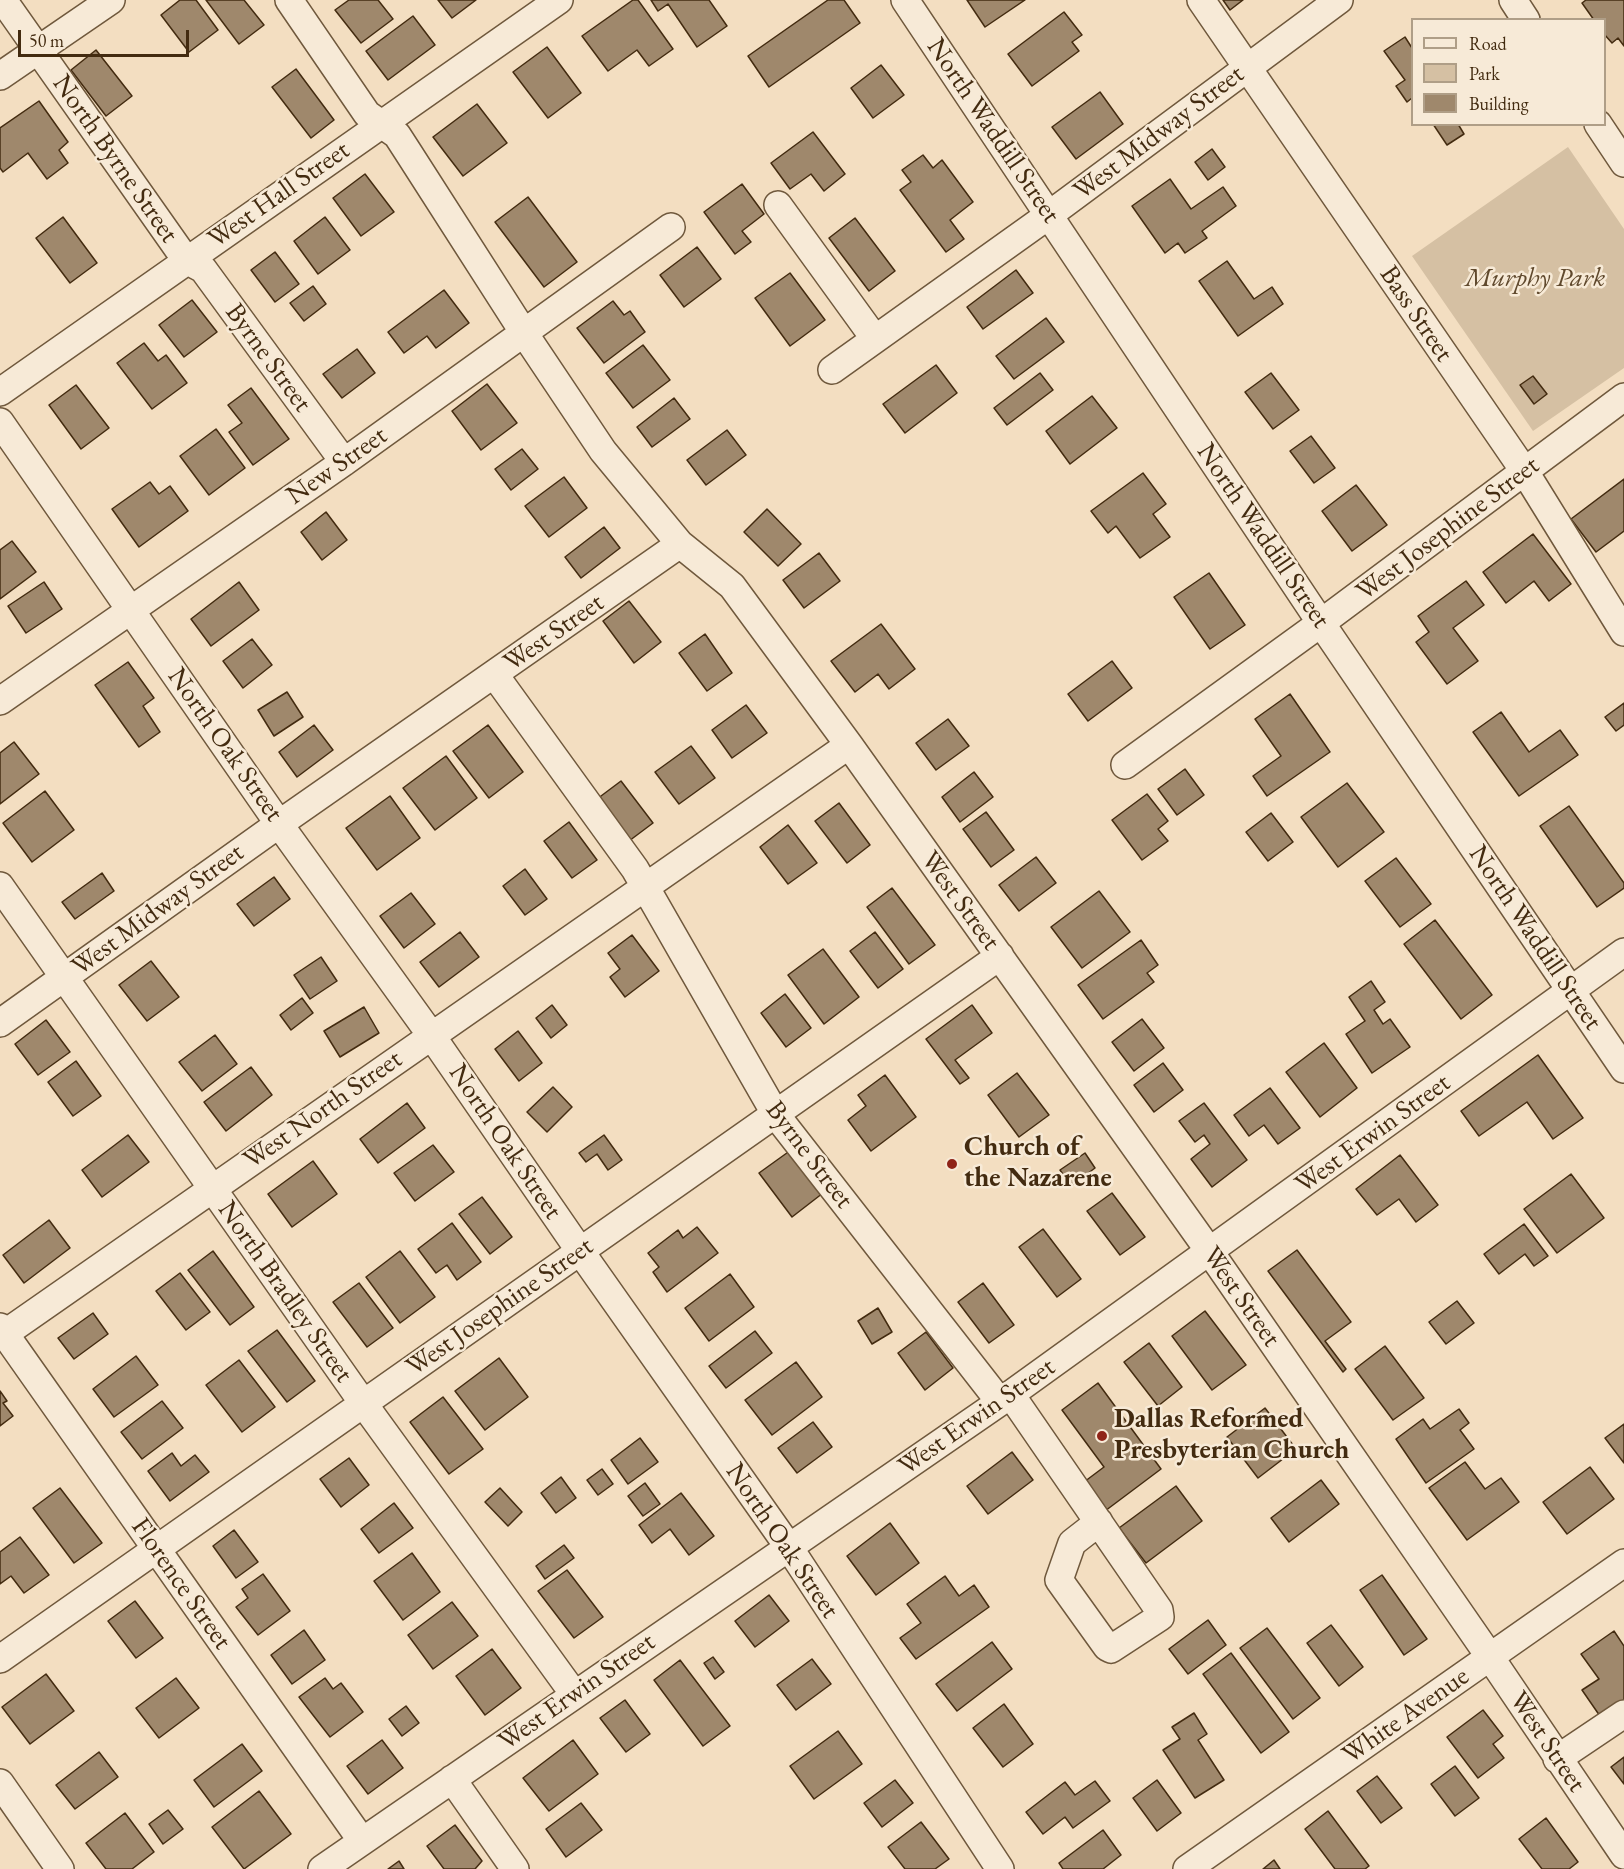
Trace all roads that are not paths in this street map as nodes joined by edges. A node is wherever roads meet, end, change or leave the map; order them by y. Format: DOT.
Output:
graph roads {
  1 [pos="3,0"];
  2 [pos="111,0"];
  3 [pos="289,0"];
  4 [pos="559,0"];
  5 [pos="904,0"];
  6 [pos="1201,0"];
  7 [pos="1339,0"];
  8 [pos="1513,0"];
  9 [pos="1525,18"];
  10 [pos="38,50"];
  11 [pos="1247,68"];
  12 [pos="0,76"];
  13 [pos="382,123"];
  14 [pos="1599,126"];
  15 [pos="1624,163"];
  16 [pos="778,205"];
  17 [pos="1049,215"];
  18 [pos="671,227"];
  19 [pos="186,260"];
  20 [pos="524,333"];
  21 [pos="875,339"];
  22 [pos="832,370"];
  23 [pos="0,392"];
  24 [pos="1624,397"];
  25 [pos="0,422"];
  26 [pos="344,462"];
  27 [pos="1525,472"];
  28 [pos="680,544"];
  29 [pos="132,611"];
  30 [pos="1321,623"];
  31 [pos="1624,632"];
  32 [pos="494,674"];
  33 [pos="0,701"];
  34 [pos="849,745"];
  35 [pos="1125,765"];
  36 [pos="279,824"];
  37 [pos="0,886"];
  38 [pos="644,890"];
  39 [pos="1624,952"];
  40 [pos="1000,956"];
  41 [pos="64,977"];
  42 [pos="1571,991"];
  43 [pos="0,1023"];
  44 [pos="431,1035"];
  45 [pos="1624,1069"];
  46 [pos="776,1115"];
  47 [pos="212,1188"];
  48 [pos="580,1251"];
  49 [pos="1210,1252"];
  50 [pos="2,1332"];
  51 [pos="1006,1398"];
  52 [pos="363,1403"];
  53 [pos="1099,1522"];
  54 [pos="788,1546"];
  55 [pos="156,1549"];
  56 [pos="1624,1563"];
  57 [pos="1490,1657"];
  58 [pos="0,1659"];
  59 [pos="574,1694"];
  60 [pos="1624,1714"];
  61 [pos="1557,1759"];
  62 [pos="452,1779"];
  63 [pos="0,1782"];
  64 [pos="362,1841"];
  65 [pos="1624,1856"];
  66 [pos="60,1869"];
  67 [pos="322,1869"];
  68 [pos="515,1869"];
  69 [pos="1000,1869"];
  70 [pos="1187,1869"];
  1 -- 10 [label="street, North Byrne Street"];
  2 -- 10 [label="street"];
  3 -- 13 [label="street, West Street"];
  4 -- 13 [label="street, West Hall Street"];
  5 -- 17 [label="street, North Waddill Street"];
  6 -- 11 [label="street, Bass Street"];
  7 -- 11 [label="street, West Midway Street"];
  8 -- 9 [label="street"];
  10 -- 12 [label="street"];
  10 -- 19 [label="street, North Byrne Street"];
  11 -- 17 [label="street, West Midway Street"];
  11 -- 27 [label="street, Bass Street"];
  13 -- 19 [label="street, West Hall Street"];
  13 -- 20 [label="street, West Street"];
  14 -- 15 [label="street"];
  16 -- 21 [label="street"];
  17 -- 21 [label="street, West Midway Street"];
  17 -- 30 [label="street, North Waddill Street"];
  18 -- 20 [label="street, New Street"];
  19 -- 23 [label="street, West Hall Street"];
  19 -- 26 [label="street, Byrne Street"];
  20 -- 26 [label="street, New Street"];
  20 -- 28 [label="street, West Street"];
  21 -- 22 [label="street, West Midway Street"];
  24 -- 27 [label="street, West Josephine Street"];
  25 -- 29 [label="street, North Oak Street"];
  26 -- 29 [label="street, New Street"];
  27 -- 30 [label="street, West Josephine Street"];
  27 -- 31 [label="street, Bass Street"];
  28 -- 32 [label="street, West Street"];
  28 -- 34 [label="street, West Street"];
  29 -- 33 [label="street, New Street"];
  29 -- 36 [label="street, North Oak Street"];
  30 -- 35 [label="street, West Josephine Street"];
  30 -- 42 [label="street, North Waddill Street"];
  32 -- 36 [label="street, West Midway Street"];
  32 -- 38 [label="street, West Street"];
  34 -- 38 [label="street"];
  34 -- 40 [label="street, West Street"];
  36 -- 41 [label="street, West Midway Street"];
  36 -- 44 [label="street, North Oak Street"];
  37 -- 41 [label="street, North Bradley Street"];
  38 -- 44 [label="street, West North Street"];
  38 -- 46 [label="street, Byrne Street"];
  39 -- 42 [label="street, West Erwin Street"];
  40 -- 46 [label="street, West Josephine Street"];
  40 -- 49 [label="street, West Street"];
  41 -- 43 [label="street, West Midway Street"];
  41 -- 47 [label="street, North Bradley Street"];
  42 -- 45 [label="street, North Waddill Street"];
  42 -- 49 [label="street, West Erwin Street"];
  44 -- 47 [label="street, West North Street"];
  44 -- 48 [label="street, North Oak Street"];
  46 -- 48 [label="street, West Josephine Street"];
  46 -- 51 [label="street, Byrne Street"];
  47 -- 50 [label="street, West North Street"];
  47 -- 52 [label="street, North Bradley Street"];
  48 -- 52 [label="street, West Josephine Street"];
  48 -- 54 [label="street, North Oak Street"];
  49 -- 51 [label="street, West Erwin Street"];
  49 -- 57 [label="street, West Street"];
  50 -- 55 [label="street, Florence Street"];
  51 -- 53 [label="street, Byrne Street"];
  51 -- 54 [label="street, West Erwin Street"];
  52 -- 55 [label="street, West Josephine Street"];
  52 -- 59 [label="street, North Bradley Street"];
  54 -- 59 [label="street, West Erwin Street"];
  54 -- 69 [label="street, North Oak Street"];
  55 -- 58 [label="street, West Josephine Street"];
  55 -- 64 [label="street, Florence Street"];
  56 -- 57 [label="street, White Avenue"];
  57 -- 61 [label="street, West Street"];
  57 -- 70 [label="street, White Avenue"];
  59 -- 62 [label="street, West Erwin Street"];
  60 -- 61 [label="street"];
  61 -- 65 [label="street, West Street"];
  62 -- 64 [label="street, West Erwin Street"];
  62 -- 68 [label="street"];
  63 -- 66 [label="street"];
  64 -- 67 [label="street, West Erwin Street"];
}
